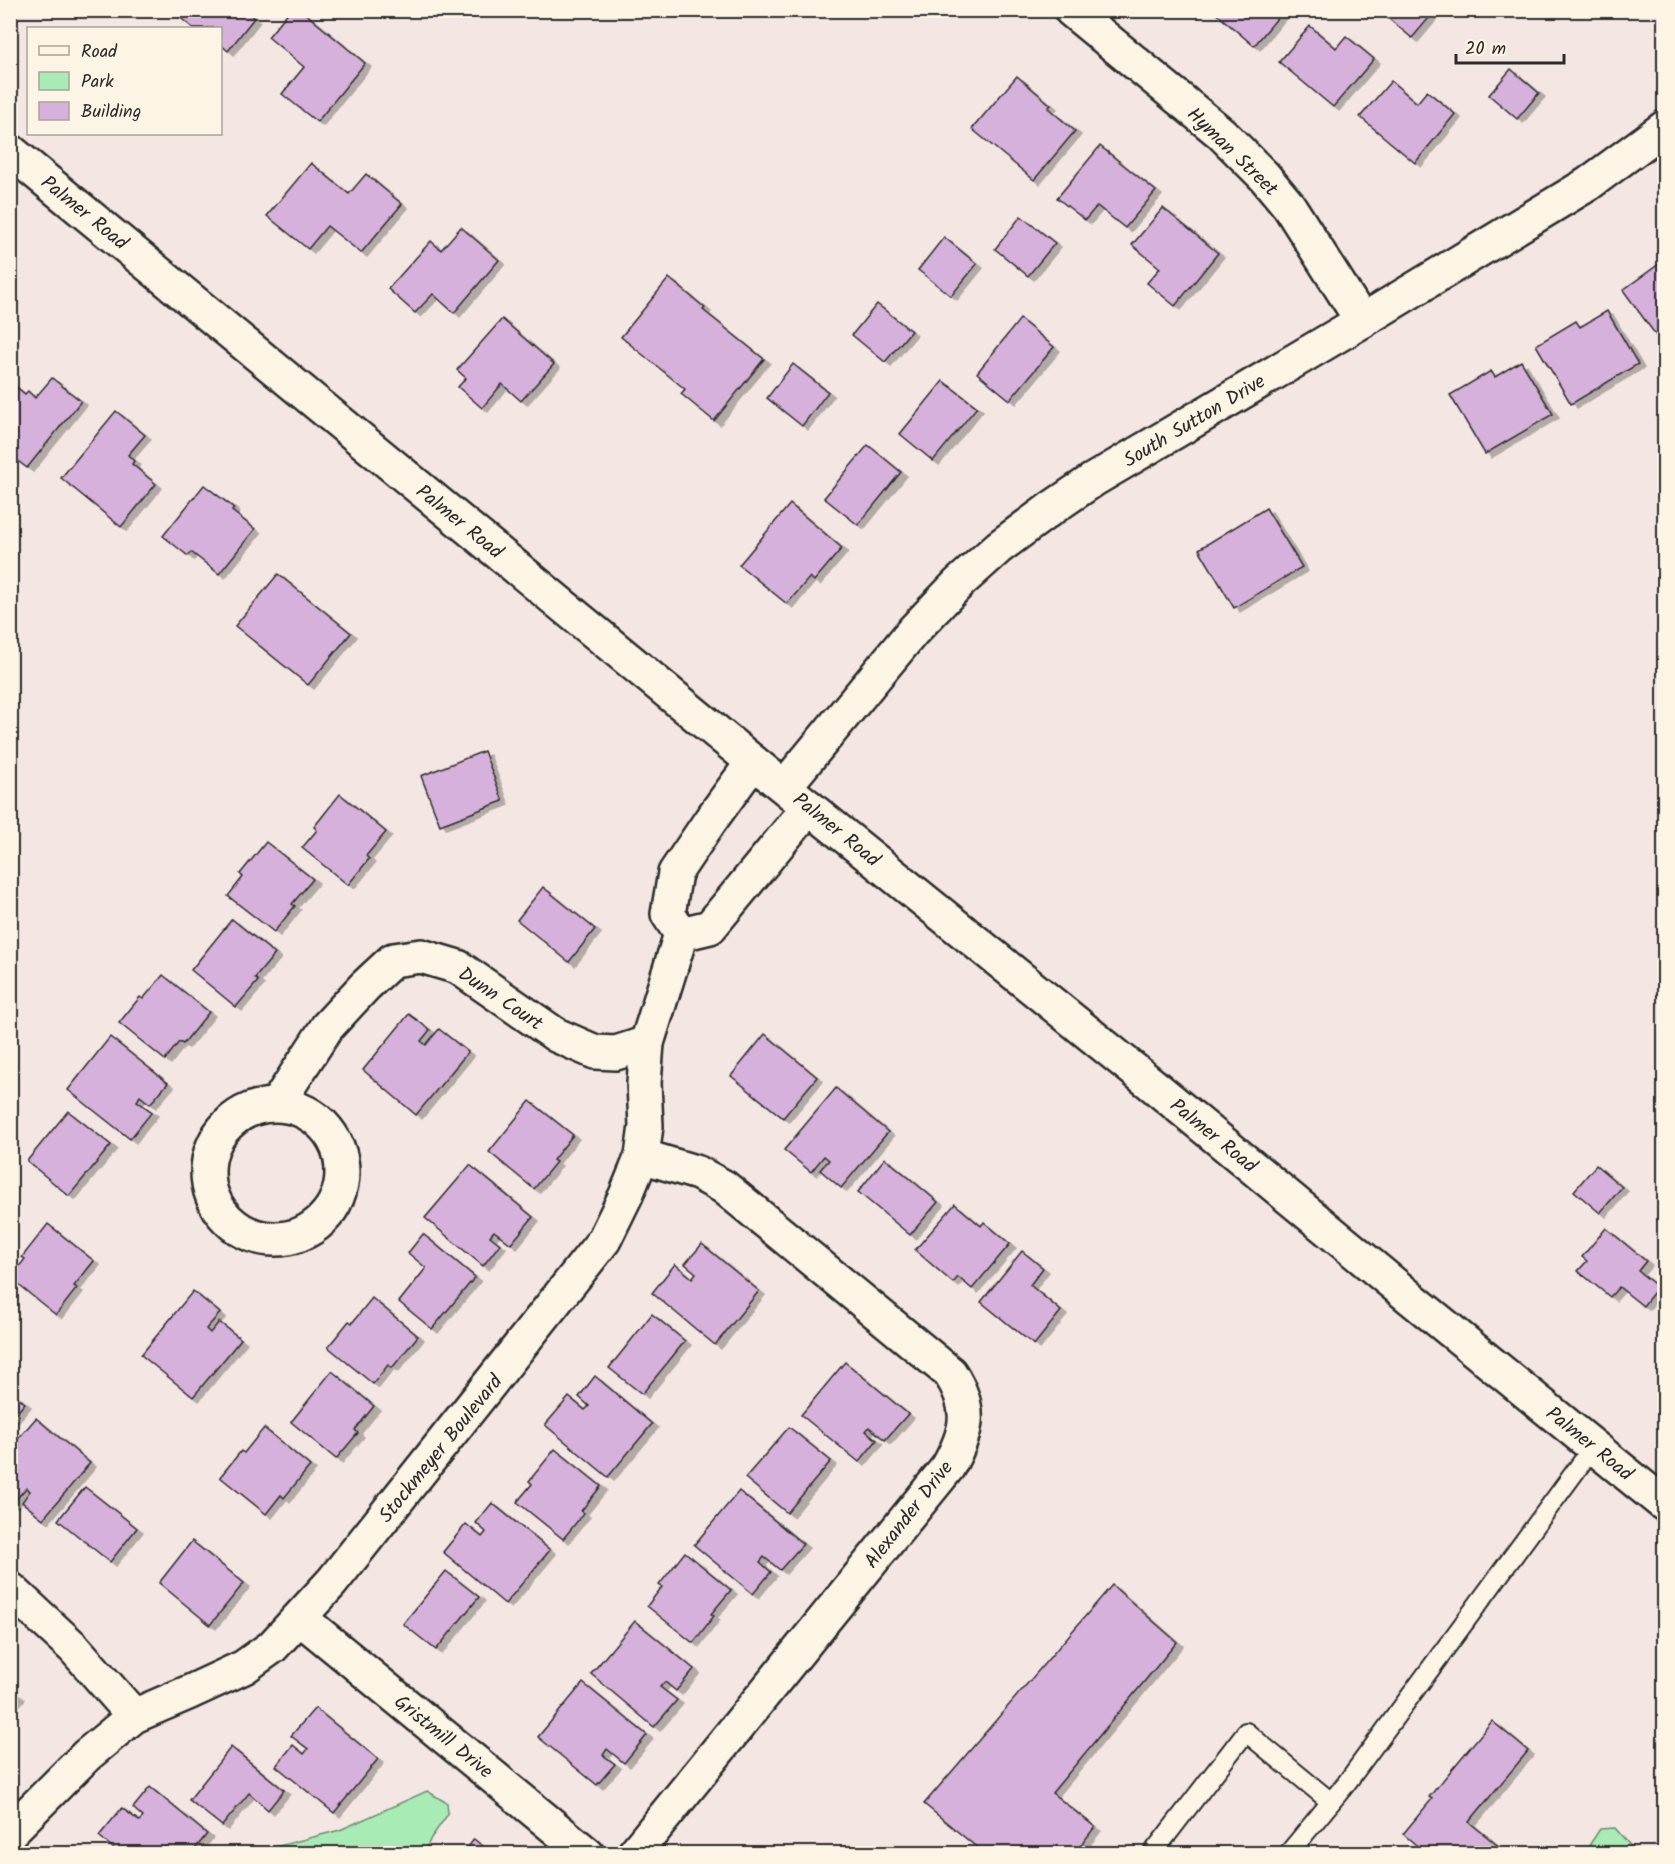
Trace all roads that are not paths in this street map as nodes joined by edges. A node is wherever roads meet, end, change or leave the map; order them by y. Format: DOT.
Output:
graph roads {
  1 [pos="1071,10"];
  2 [pos="1665,128"];
  3 [pos="10,151"];
  4 [pos="1362,321"];
  5 [pos="753,762"];
  6 [pos="784,786"];
  7 [pos="810,807"];
  8 [pos="681,934"];
  9 [pos="647,1043"];
  10 [pos="277,1104"];
  11 [pos="642,1156"];
  12 [pos="1594,1446"];
  13 [pos="1665,1504"];
  14 [pos="10,1589"];
  15 [pos="300,1618"];
  16 [pos="134,1716"];
  17 [pos="1331,1802"];
  18 [pos="10,1832"];
  19 [pos="587,1854"];
  20 [pos="634,1854"];
  21 [pos="1152,1854"];
  22 [pos="1288,1854"];
  1 -- 4 [label="street, Hyman Street"];
  2 -- 4 [label="street, South Sutton Drive"];
  3 -- 5 [label="street, Palmer Road"];
  4 -- 6 [label="street, South Sutton Drive"];
  5 -- 6 [label="street, Palmer Road"];
  5 -- 8 [label="street"];
  6 -- 7 [label="street, Palmer Road"];
  7 -- 8 [label="street"];
  7 -- 12 [label="street, Palmer Road"];
  8 -- 9 [label="street, Stockmeyer Boulevard"];
  9 -- 10 [label="street, Dunn Court"];
  9 -- 11 [label="street, Stockmeyer Boulevard"];
  10 -- 10 [label="street"];
  11 -- 15 [label="street, Stockmeyer Boulevard"];
  11 -- 20 [label="street, Alexander Drive"];
  12 -- 13 [label="street, Palmer Road"];
  12 -- 17 [label="lane"];
  14 -- 16 [label="street"];
  15 -- 16 [label="street, Stockmeyer Boulevard"];
  15 -- 19 [label="street, Gristmill Drive"];
  16 -- 18 [label="street, Stockmeyer Boulevard"];
  17 -- 21 [label="lane"];
  17 -- 22 [label="lane"];
}
